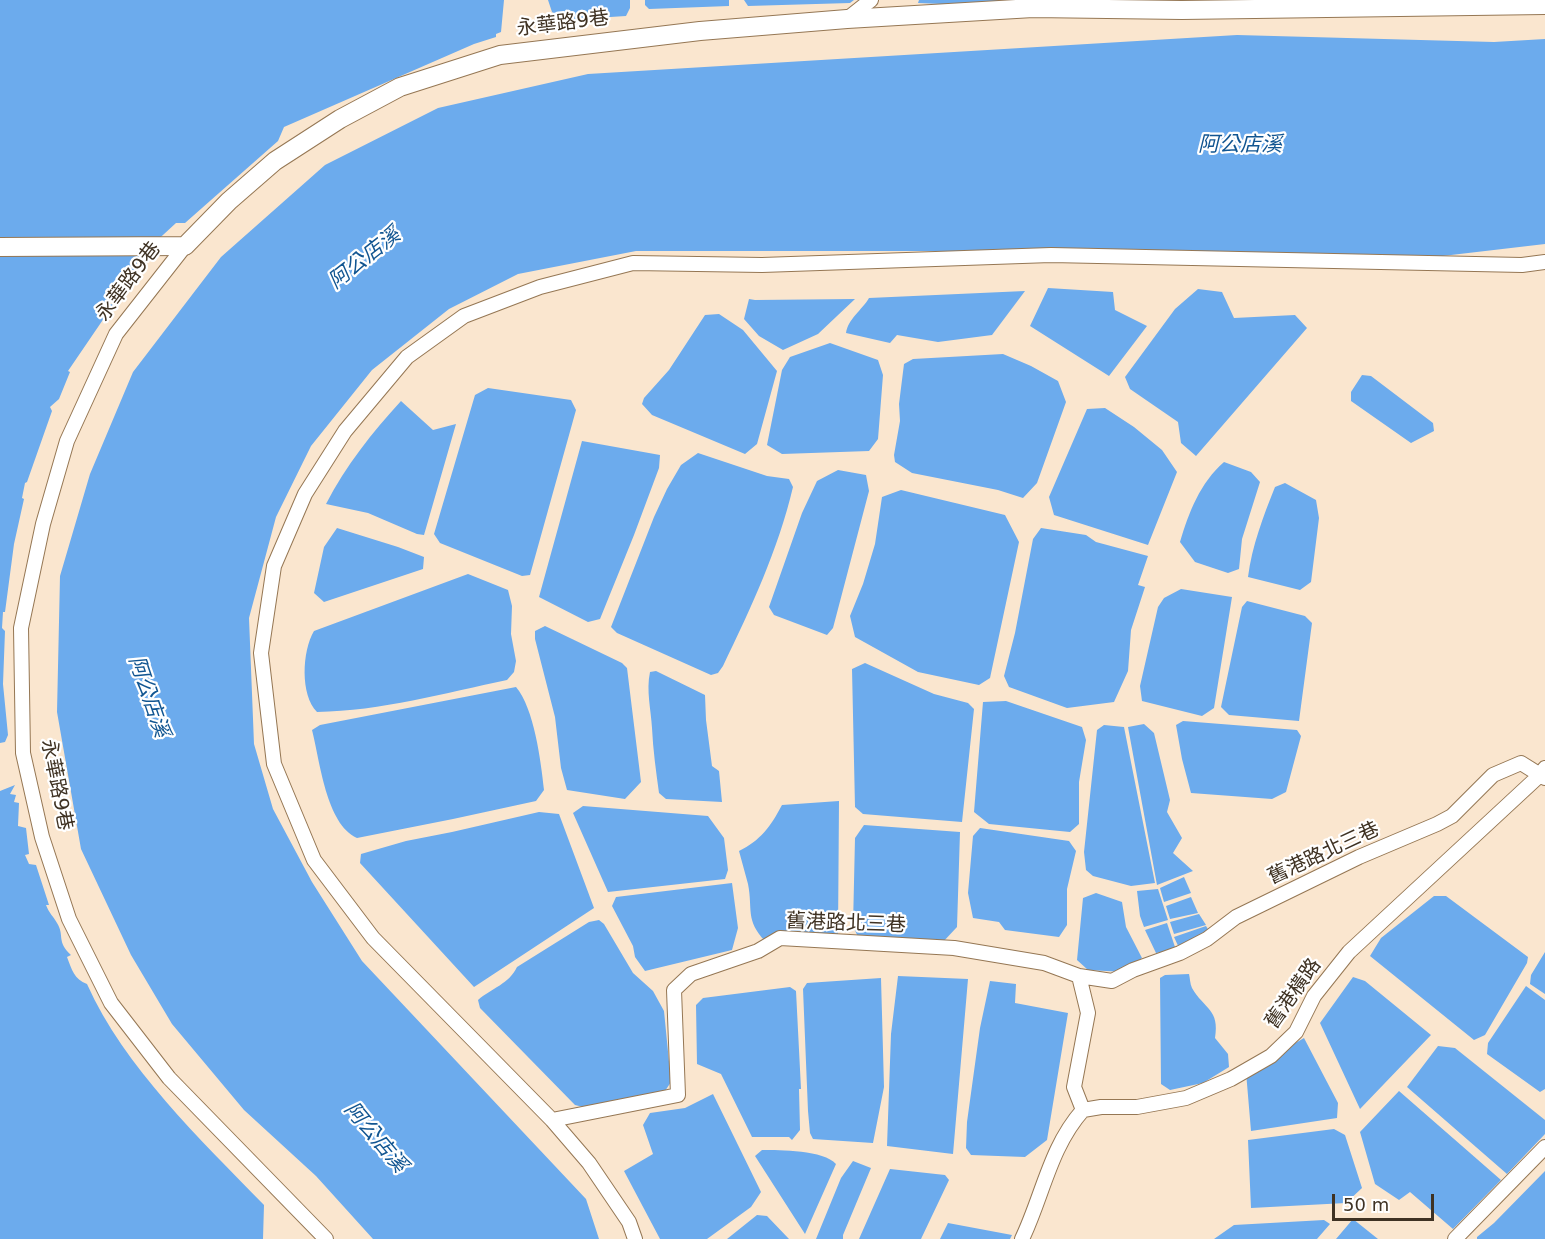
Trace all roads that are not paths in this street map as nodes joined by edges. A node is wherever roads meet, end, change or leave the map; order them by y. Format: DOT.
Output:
graph roads {
  1 [pos="871,0"];
  2 [pos="1545,5"];
  3 [pos="847,20"];
  4 [pos="185,246"];
  5 [pos="0,247"];
  6 [pos="1545,262"];
  7 [pos="1544,774"];
  8 [pos="1079,976"];
  9 [pos="1083,1110"];
  10 [pos="552,1120"];
  11 [pos="1545,1147"];
  12 [pos="326,1239"];
  13 [pos="635,1239"];
  14 [pos="1022,1239"];
  15 [pos="1455,1239"];
  1 -- 3 [label="street"];
  2 -- 3 [label="street, 永華路9巷"];
  3 -- 4 [label="street, 永華路9巷"];
  4 -- 5 [label="street, 永華路9巷"];
  4 -- 12 [label="street, 永華路9巷"];
  6 -- 10 [label="street"];
  7 -- 8 [label="street, 舊港路北三巷"];
  7 -- 9 [label="street, 舊港橫路"];
  8 -- 9 [label="street"];
  8 -- 10 [label="street, 舊港路北三巷"];
  9 -- 14 [label="street"];
  10 -- 13 [label="street"];
  11 -- 15 [label="street"];
}
